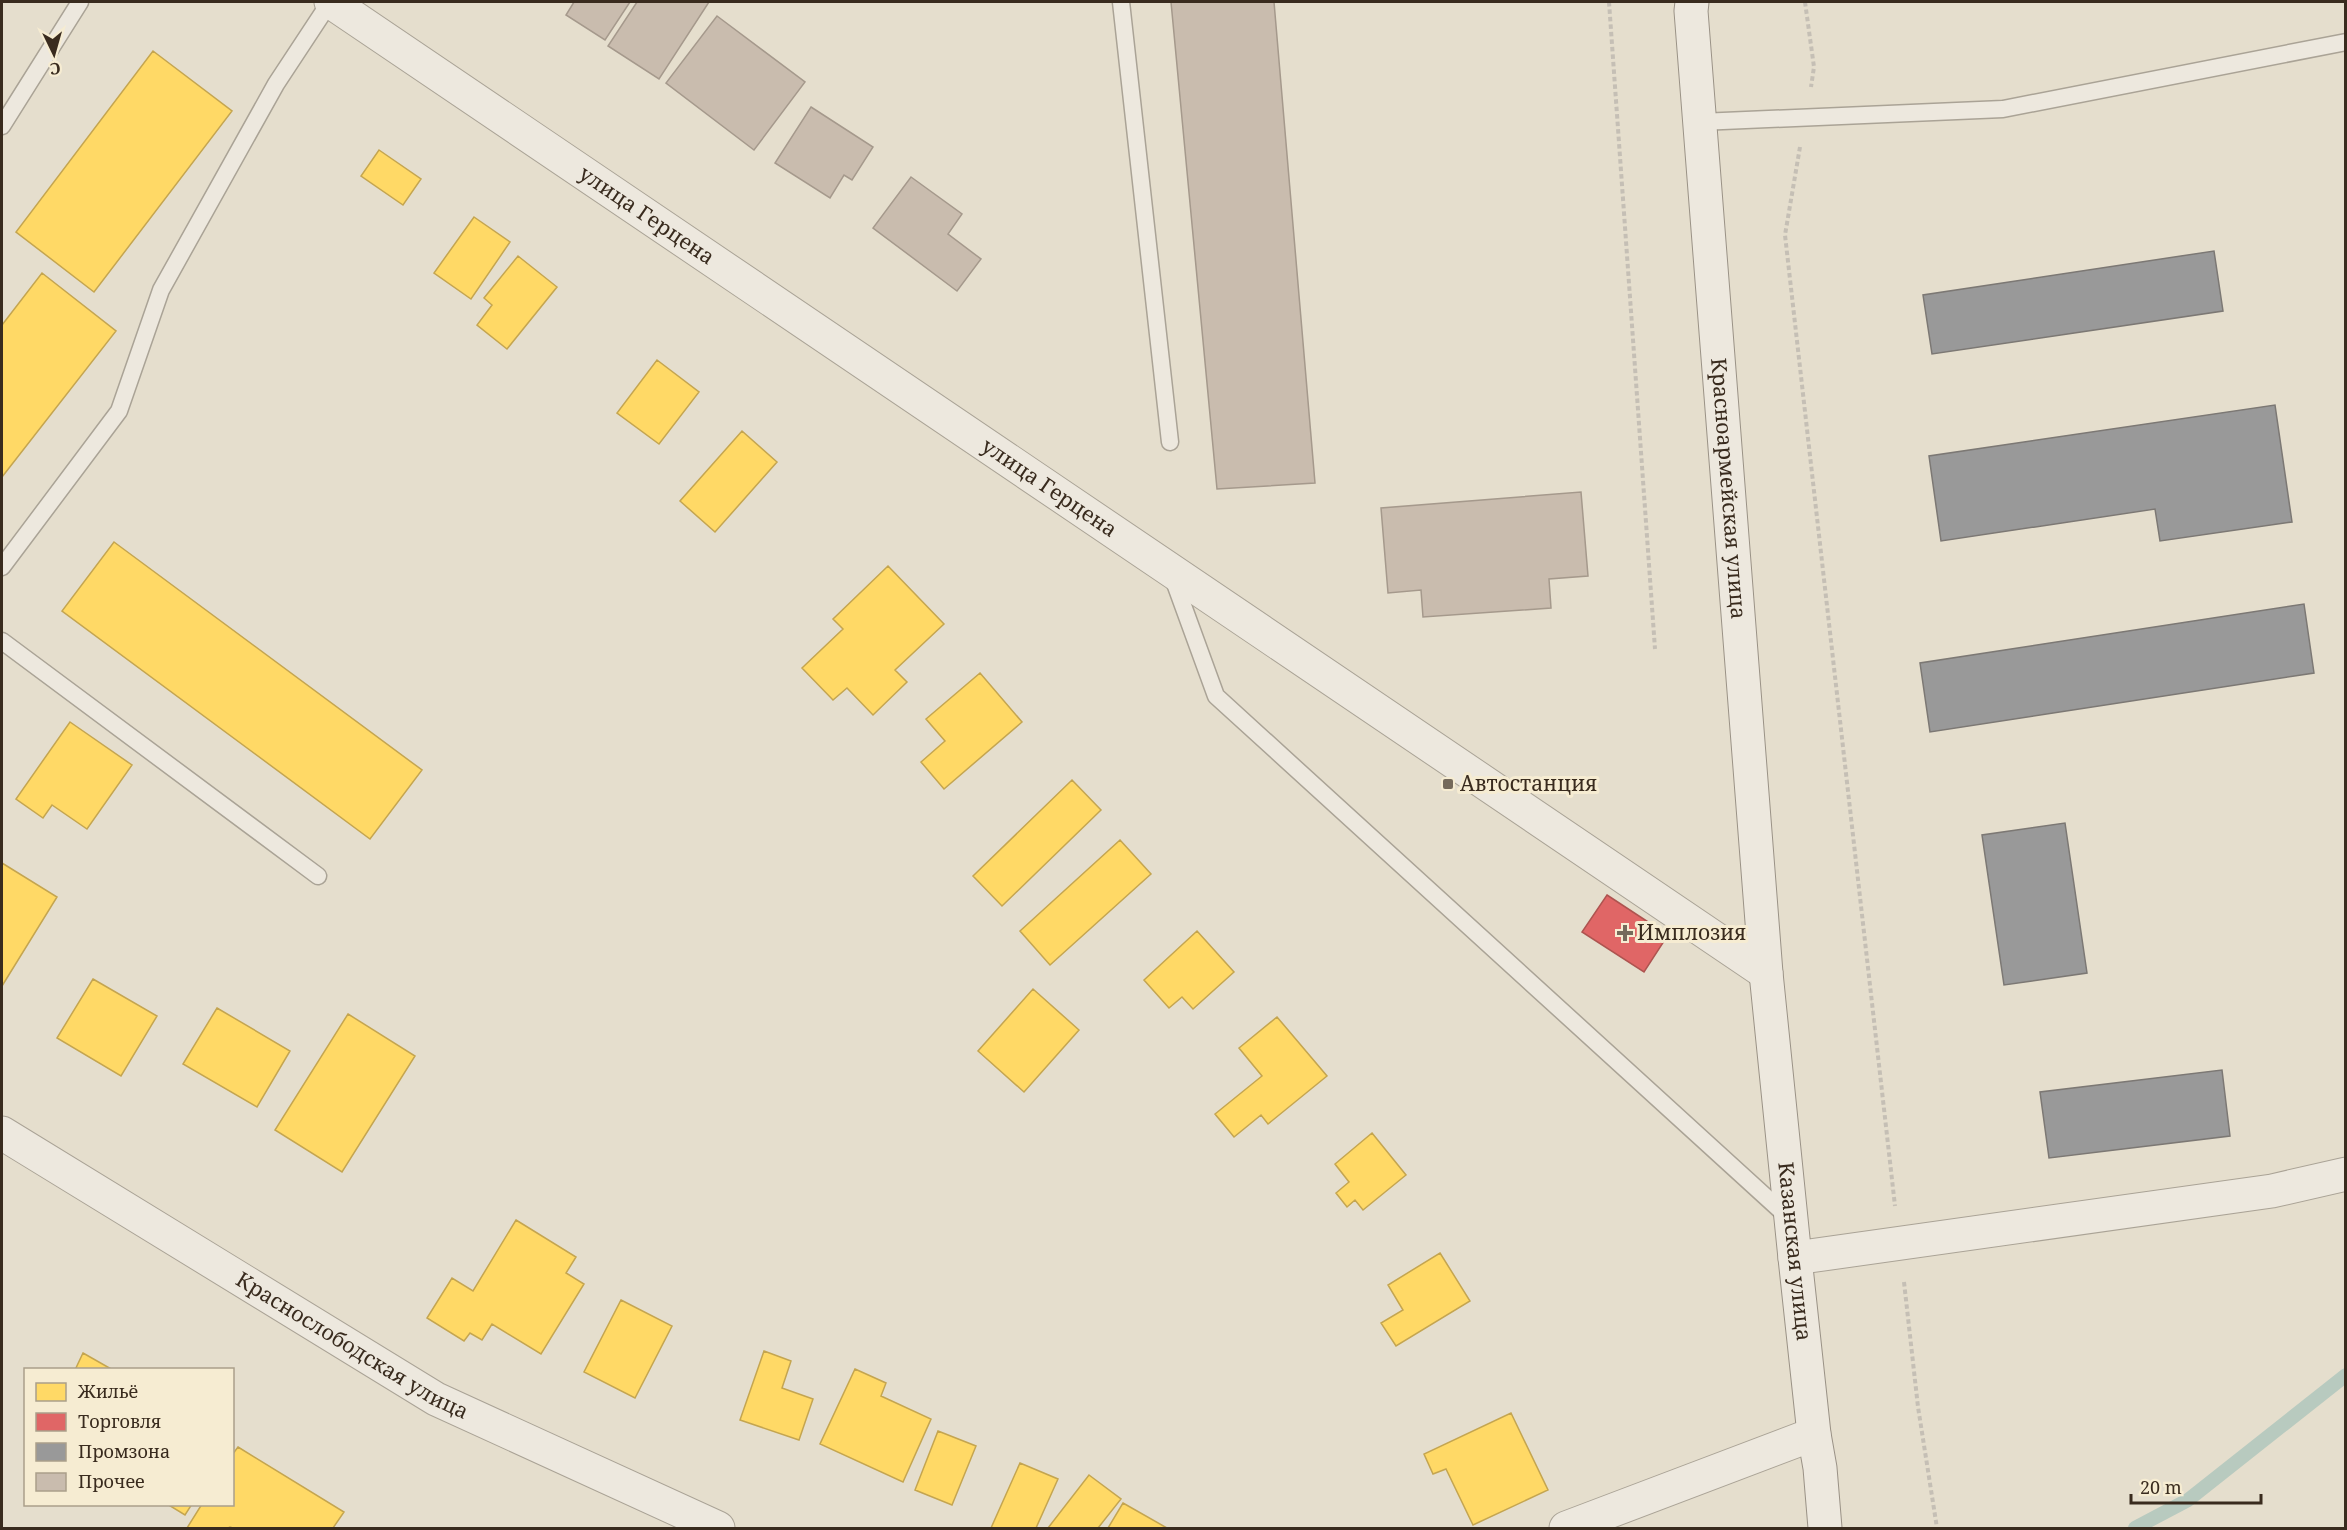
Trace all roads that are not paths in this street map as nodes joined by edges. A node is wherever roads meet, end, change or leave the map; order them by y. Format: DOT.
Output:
graph roads {
  1 [pos="80,2"];
  2 [pos="331,2"];
  3 [pos="1121,2"];
  4 [pos="1692,2"];
  5 [pos="2346,42"];
  6 [pos="1700,122"];
  7 [pos="2,126"];
  8 [pos="1170,442"];
  9 [pos="2,567"];
  10 [pos="1171,570"];
  11 [pos="2,641"];
  12 [pos="318,876"];
  13 [pos="1766,973"];
  14 [pos="2,1133"];
  15 [pos="2346,1174"];
  16 [pos="1792,1221"];
  17 [pos="1795,1257"];
  18 [pos="1814,1434"];
  19 [pos="718,1528"];
  20 [pos="1566,1528"];
  21 [pos="1825,1528"];
  1 -- 7 [label="lane"];
  2 -- 9 [label="lane"];
  2 -- 10 [label="street, улица Герцена"];
  3 -- 8 [label="lane"];
  4 -- 6 [label="street, Красноармейская улица"];
  5 -- 6 [label="lane"];
  6 -- 13 [label="street, Красноармейская улица"];
  10 -- 13 [label="street, улица Герцена"];
  10 -- 16 [label="lane"];
  11 -- 12 [label="lane"];
  13 -- 16 [label="street, Казанская улица"];
  14 -- 19 [label="street, Краснослободская улица"];
  15 -- 17 [label="street"];
  16 -- 17 [label="street, Казанская улица"];
  17 -- 18 [label="street, Казанская улица"];
  18 -- 20 [label="street"];
  18 -- 21 [label="street, Казанская улица"];
}
